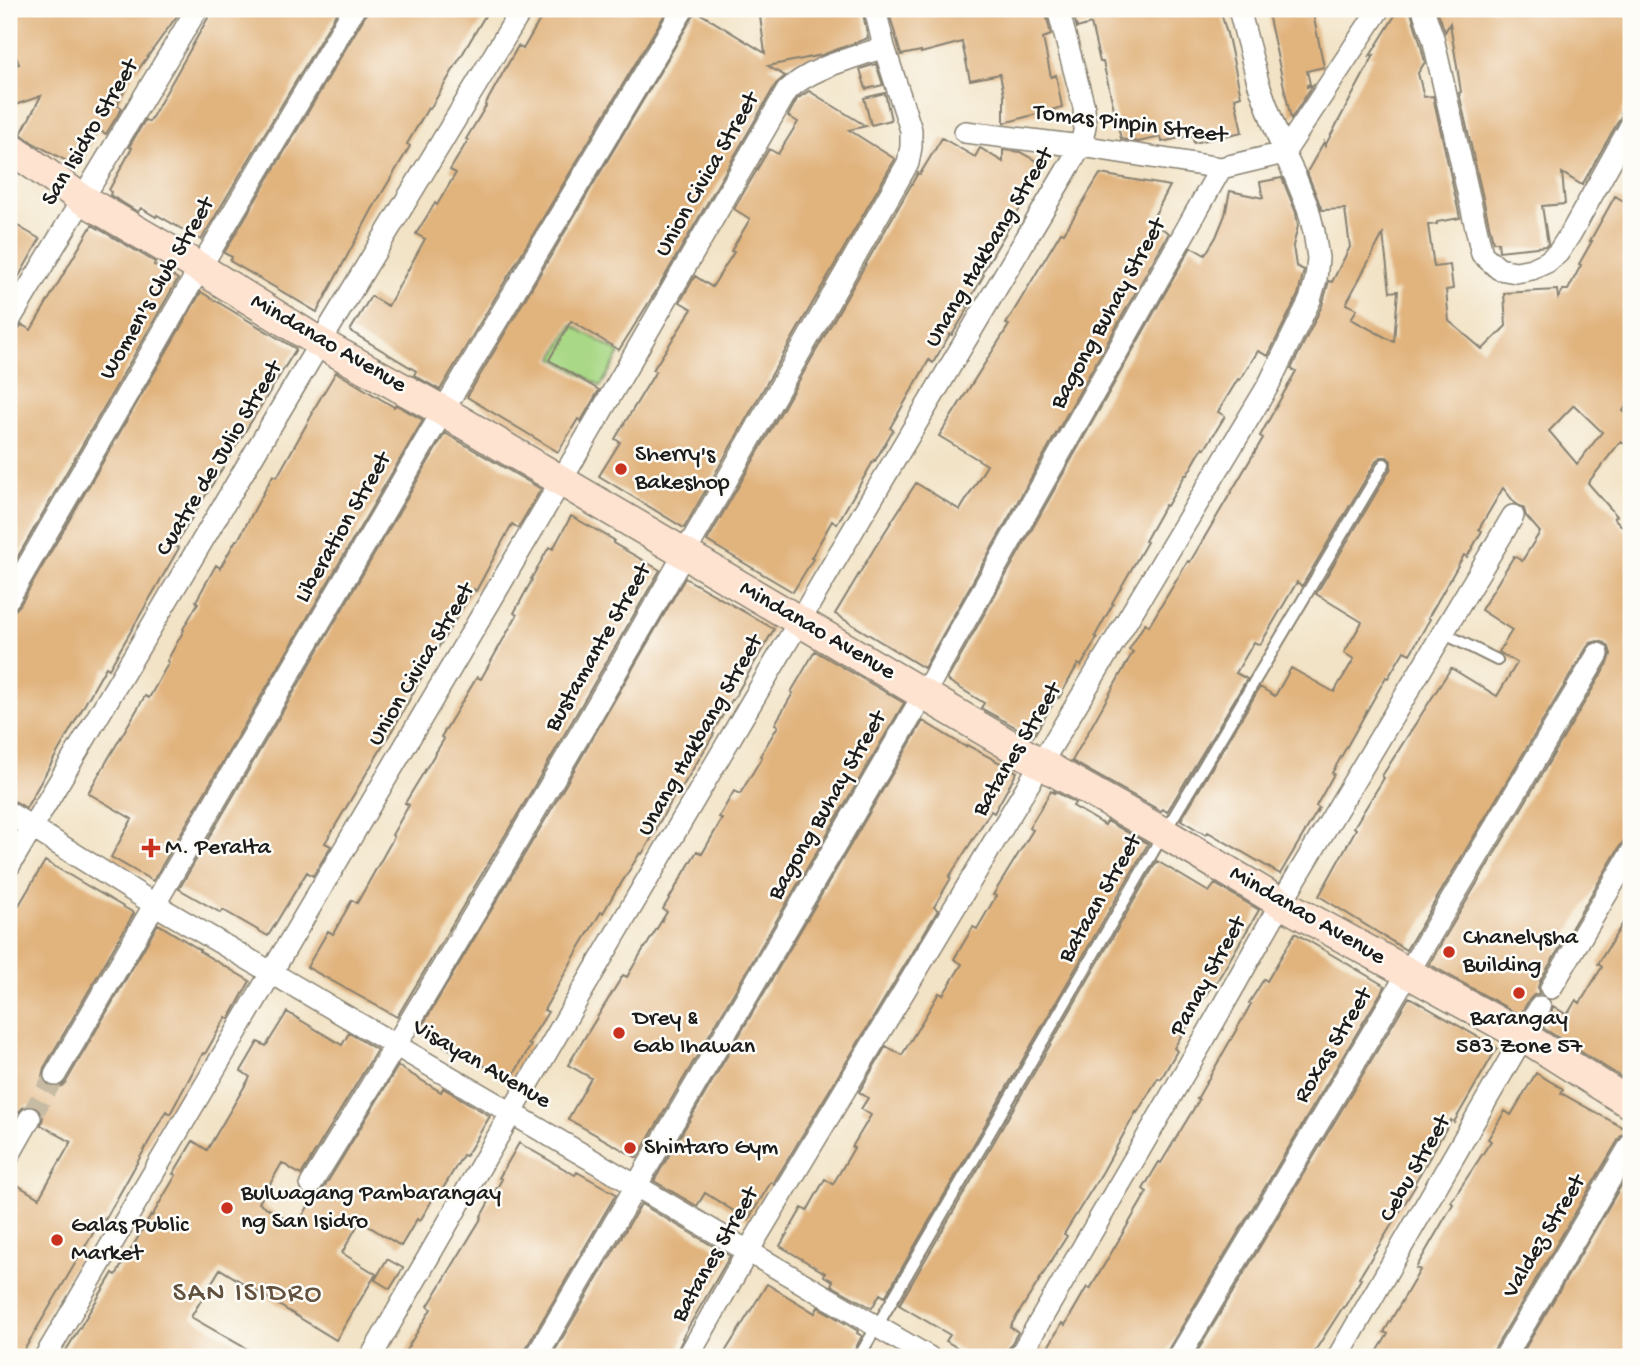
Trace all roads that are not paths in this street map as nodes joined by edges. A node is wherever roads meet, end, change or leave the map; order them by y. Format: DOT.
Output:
graph roads {
  1 [pos="197,9"];
  2 [pos="354,9"];
  3 [pos="522,9"];
  4 [pos="683,9"];
  5 [pos="875,9"];
  6 [pos="1058,9"];
  7 [pos="1239,9"];
  8 [pos="1379,9"];
  9 [pos="1423,9"];
  10 [pos="884,47"];
  11 [pos="1631,125"];
  12 [pos="965,132"];
  13 [pos="1081,146"];
  14 [pos="9,147"];
  15 [pos="1284,153"];
  16 [pos="1221,168"];
  17 [pos="82,199"];
  18 [pos="200,268"];
  19 [pos="9,321"];
  20 [pos="320,343"];
  21 [pos="443,411"];
  22 [pos="1384,464"];
  23 [pos="561,481"];
  24 [pos="1513,516"];
  25 [pos="685,553"];
  26 [pos="9,598"];
  27 [pos="799,620"];
  28 [pos="1443,633"];
  29 [pos="1598,654"];
  30 [pos="1497,660"];
  31 [pos="924,694"];
  32 [pos="1040,763"];
  33 [pos="9,813"];
  34 [pos="32,826"];
  35 [pos="1164,833"];
  36 [pos="1631,853"];
  37 [pos="9,866"];
  38 [pos="1281,903"];
  39 [pos="154,904"];
  40 [pos="271,972"];
  41 [pos="1408,973"];
  42 [pos="1523,1036"];
  43 [pos="396,1046"];
  44 [pos="55,1075"];
  45 [pos="1631,1104"];
  46 [pos="511,1113"];
  47 [pos="30,1118"];
  48 [pos="1631,1143"];
  49 [pos="9,1155"];
  50 [pos="310,1184"];
  51 [pos="636,1186"];
  52 [pos="748,1251"];
  53 [pos="877,1327"];
  54 [pos="45,1357"];
  55 [pos="371,1357"];
  56 [pos="536,1357"];
  57 [pos="688,1357"];
  58 [pos="859,1357"];
  59 [pos="929,1357"];
  60 [pos="1019,1357"];
  61 [pos="1179,1357"];
  62 [pos="1338,1357"];
  63 [pos="1505,1357"];
  1 -- 17 [label="street, San Isidro Street"];
  2 -- 18 [label="street, Women's Club Street"];
  3 -- 20 [label="street, Cuatre de Julio Street"];
  4 -- 21 [label="street, Liberation Street"];
  5 -- 10 [label="street"];
  6 -- 13 [label="street"];
  7 -- 15 [label="street, Batanes Street"];
  8 -- 15 [label="street"];
  9 -- 11 [label="street"];
  10 -- 23 [label="street, Union Civica Street"];
  10 -- 25 [label="street, Bustamante Street"];
  12 -- 13 [label="street, Tomas Pinpin Street"];
  13 -- 16 [label="street, Tomas Pinpin Street"];
  13 -- 27 [label="street, Unang Hakbang Street"];
  14 -- 17 [label="street, Mindanao Avenue"];
  15 -- 16 [label="street, Tomas Pinpin Street"];
  15 -- 32 [label="street, Batanes Street"];
  16 -- 31 [label="street, Bagong Buhay Street"];
  17 -- 18 [label="street, Mindanao Avenue"];
  17 -- 19 [label="street, San Isidro Street"];
  18 -- 20 [label="street, Mindanao Avenue"];
  18 -- 26 [label="street, Women's Club Street"];
  20 -- 21 [label="street, Mindanao Avenue"];
  20 -- 34 [label="street, Cuatre de Julio Street"];
  21 -- 23 [label="street, Mindanao Avenue"];
  21 -- 39 [label="street, Liberation Street"];
  22 -- 35 [label="lane, Bataan Street"];
  23 -- 25 [label="street, Mindanao Avenue"];
  23 -- 40 [label="street, Union Civica Street"];
  24 -- 28 [label="street, Panay Street"];
  25 -- 27 [label="street, Mindanao Avenue"];
  25 -- 43 [label="street, Bustamante Street"];
  27 -- 31 [label="street, Mindanao Avenue"];
  27 -- 46 [label="street, Unang Hakbang Street"];
  28 -- 30 [label="lane"];
  28 -- 38 [label="street, Panay Street"];
  29 -- 41 [label="street, Roxas Street"];
  31 -- 32 [label="street, Mindanao Avenue"];
  31 -- 51 [label="street, Bagong Buhay Street"];
  32 -- 35 [label="street, Mindanao Avenue"];
  32 -- 52 [label="street, Batanes Street"];
  33 -- 34 [label="street, Visayan Avenue"];
  34 -- 37 [label="street, Cuatre de Julio Street"];
  34 -- 39 [label="street, Visayan Avenue"];
  35 -- 38 [label="street, Mindanao Avenue"];
  35 -- 53 [label="lane, Bataan Street"];
  36 -- 42 [label="street, Cebu Street"];
  38 -- 41 [label="street, Mindanao Avenue"];
  38 -- 60 [label="street, Panay Street"];
  39 -- 40 [label="street, Visayan Avenue"];
  39 -- 44 [label="street, Liberation Street"];
  40 -- 43 [label="street, Visayan Avenue"];
  40 -- 54 [label="street, Union Civica Street"];
  41 -- 42 [label="street, Mindanao Avenue"];
  41 -- 61 [label="street, Roxas Street"];
  42 -- 45 [label="street, Mindanao Avenue"];
  42 -- 62 [label="street, Cebu Street"];
  43 -- 46 [label="street, Visayan Avenue"];
  43 -- 50 [label="street, Bustamante Street"];
  46 -- 51 [label="street, Visayan Avenue"];
  46 -- 55 [label="street, Unang Hakbang Street"];
  47 -- 49 [label="street"];
  48 -- 63 [label="street, Valdez Street"];
  51 -- 52 [label="street, Visayan Avenue"];
  51 -- 56 [label="street, Bagong Buhay Street"];
  52 -- 53 [label="street, Visayan Avenue"];
  52 -- 57 [label="street, Batanes Street"];
  53 -- 58 [label="lane, Bataan Street"];
  53 -- 59 [label="street, Visayan Avenue"];
}
